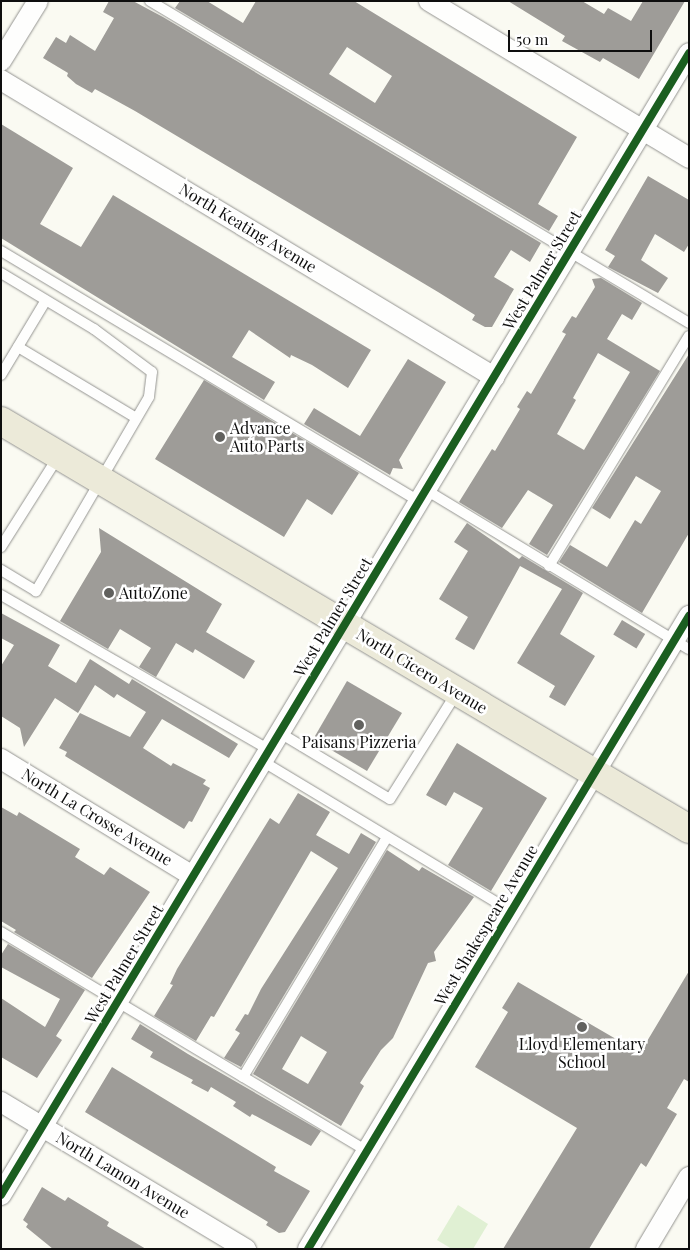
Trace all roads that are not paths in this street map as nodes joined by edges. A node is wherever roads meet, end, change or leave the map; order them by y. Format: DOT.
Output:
graph roads {
  1 [pos="38,1"];
  2 [pos="150,1"];
  3 [pos="429,1"];
  4 [pos="689,53"];
  5 [pos="1,61"];
  6 [pos="1,80"];
  7 [pos="643,130"];
  8 [pos="689,158"];
  9 [pos="1,251"];
  10 [pos="569,252"];
  11 [pos="1,273"];
  12 [pos="46,300"];
  13 [pos="689,324"];
  14 [pos="689,336"];
  15 [pos="18,347"];
  16 [pos="1,374"];
  17 [pos="494,377"];
  18 [pos="136,418"];
  19 [pos="1,420"];
  20 [pos="59,455"];
  21 [pos="100,479"];
  22 [pos="422,495"];
  23 [pos="1,547"];
  24 [pos="549,566"];
  25 [pos="1,570"];
  26 [pos="1,595"];
  27 [pos="689,616"];
  28 [pos="345,624"];
  29 [pos="681,645"];
  30 [pos="457,691"];
  31 [pos="280,733"];
  32 [pos="266,756"];
  33 [pos="1,759"];
  34 [pos="594,772"];
  35 [pos="689,829"];
  36 [pos="387,838"];
  37 [pos="193,876"];
  38 [pos="511,911"];
  39 [pos="1,932"];
  40 [pos="117,1002"];
  41 [pos="243,1077"];
  42 [pos="1,1102"];
  43 [pos="42,1126"];
  44 [pos="367,1151"];
  45 [pos="686,1188"];
  46 [pos="1,1195"];
  47 [pos="246,1249"];
  48 [pos="308,1249"];
  49 [pos="646,1249"];
  1 -- 5 [label="street"];
  2 -- 10 [label="lane"];
  3 -- 7 [label="street"];
  4 -- 7 [label="street, West Palmer Street"];
  6 -- 17 [label="street, North Keating Avenue"];
  7 -- 8 [label="street"];
  7 -- 10 [label="street, West Palmer Street"];
  9 -- 22 [label="lane"];
  10 -- 13 [label="lane"];
  10 -- 17 [label="street, West Palmer Street"];
  11 -- 12 [label="lane"];
  12 -- 15 [label="lane"];
  12 -- 18 [label="lane"];
  14 -- 24 [label="lane"];
  15 -- 16 [label="lane"];
  15 -- 18 [label="lane"];
  17 -- 22 [label="street, West Palmer Street"];
  18 -- 21 [label="lane"];
  19 -- 20 [label="main road, North Cicero Avenue"];
  20 -- 21 [label="main road, North Cicero Avenue"];
  20 -- 23 [label="lane"];
  21 -- 25 [label="lane"];
  21 -- 28 [label="main road, North Cicero Avenue"];
  22 -- 24 [label="lane"];
  22 -- 28 [label="street, West Palmer Street"];
  24 -- 29 [label="lane"];
  26 -- 32 [label="lane"];
  27 -- 29 [label="street, West Shakespeare Avenue"];
  28 -- 30 [label="main road, North Cicero Avenue"];
  28 -- 31 [label="street, West Palmer Street"];
  29 -- 34 [label="street, West Shakespeare Avenue"];
  30 -- 31 [label="lane"];
  30 -- 34 [label="main road, North Cicero Avenue"];
  31 -- 32 [label="street, West Palmer Street"];
  32 -- 36 [label="lane"];
  32 -- 37 [label="street, West Palmer Street"];
  33 -- 37 [label="street, North La Crosse Avenue"];
  34 -- 35 [label="main road, North Cicero Avenue"];
  34 -- 38 [label="street, West Shakespeare Avenue"];
  36 -- 38 [label="lane"];
  36 -- 41 [label="lane"];
  37 -- 40 [label="street, West Palmer Street"];
  38 -- 44 [label="street, West Shakespeare Avenue"];
  39 -- 40 [label="lane"];
  40 -- 41 [label="lane"];
  40 -- 43 [label="street, West Palmer Street"];
  41 -- 44 [label="lane"];
  42 -- 43 [label="street, North Lamon Avenue"];
  43 -- 46 [label="street, West Palmer Street"];
  43 -- 47 [label="street, North Lamon Avenue"];
  44 -- 48 [label="street, West Shakespeare Avenue"];
  45 -- 49 [label="street"];
}
